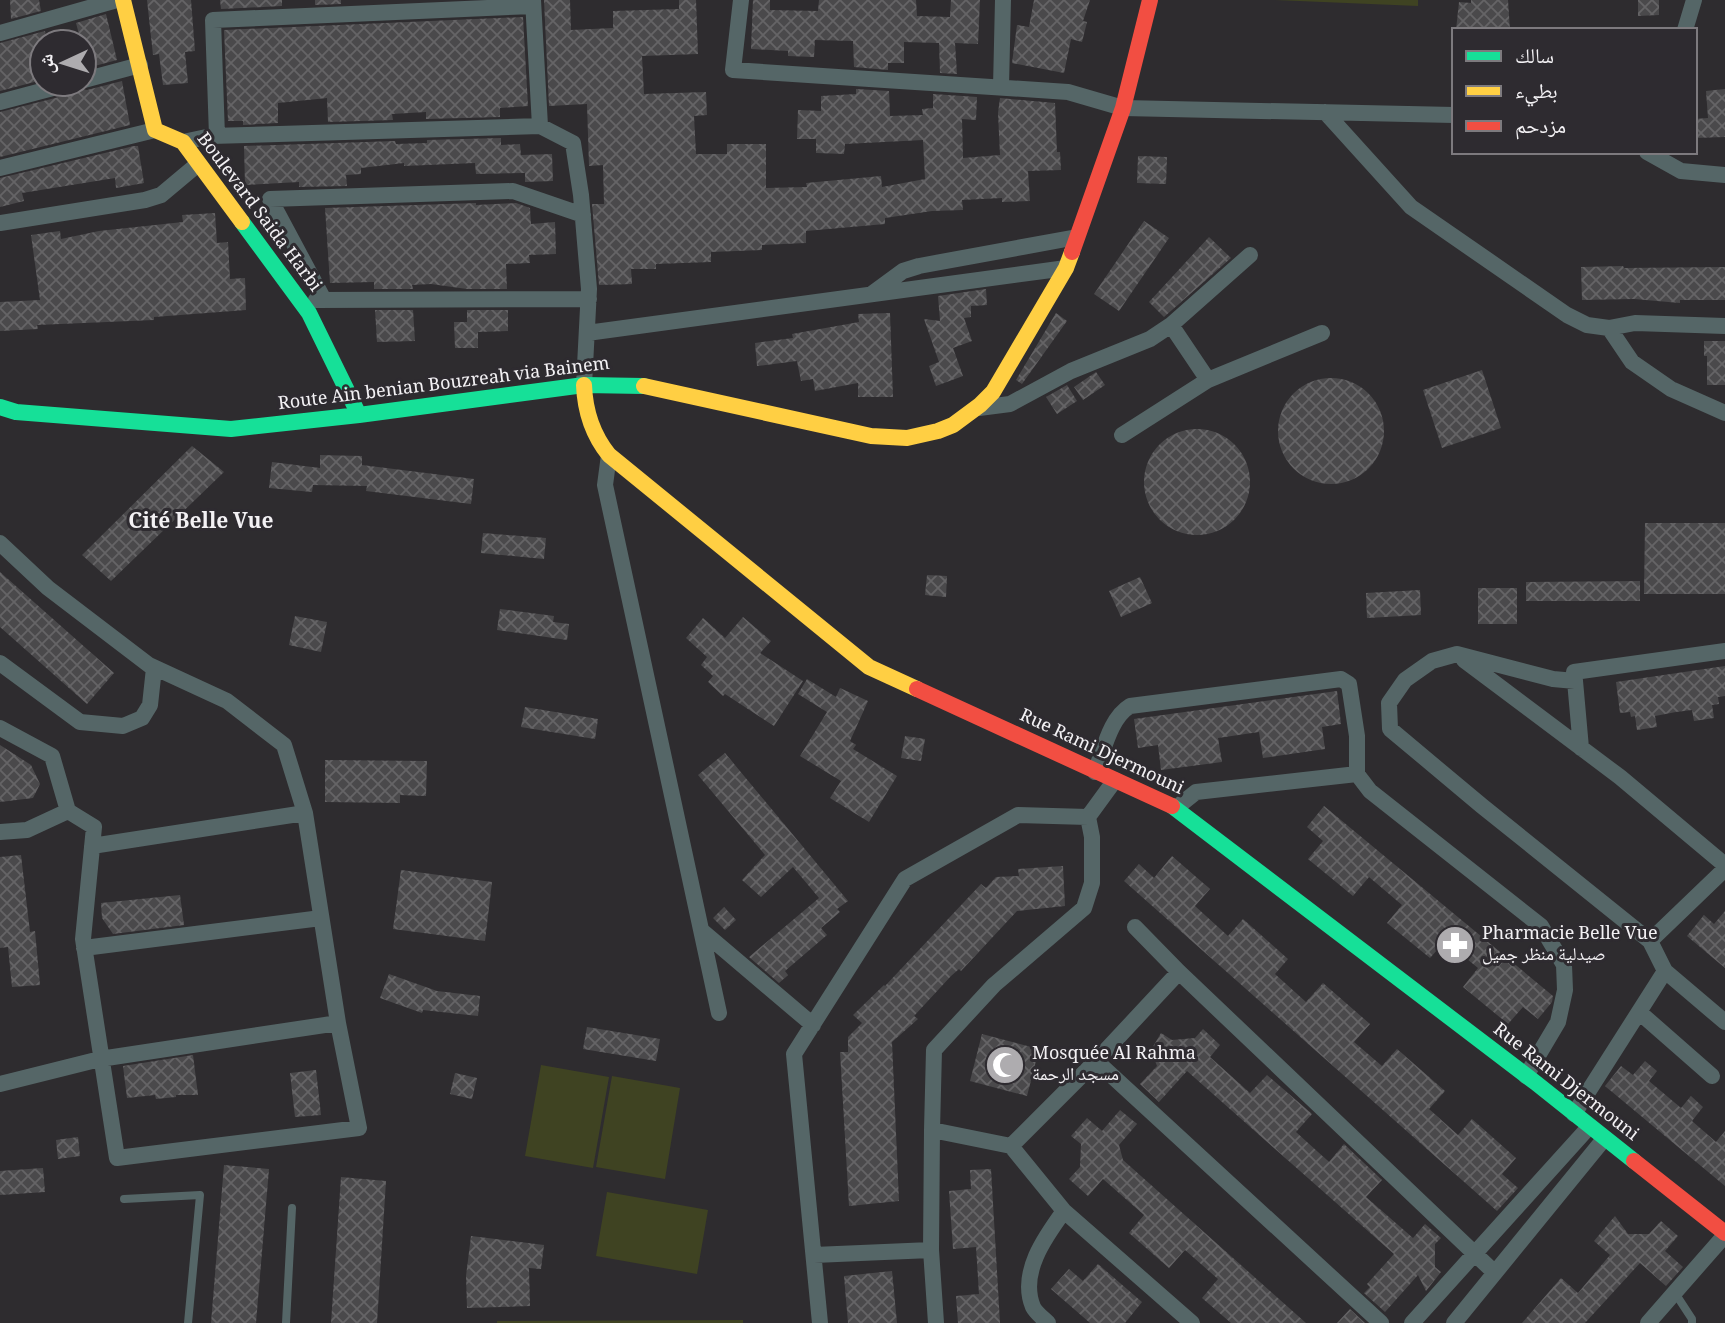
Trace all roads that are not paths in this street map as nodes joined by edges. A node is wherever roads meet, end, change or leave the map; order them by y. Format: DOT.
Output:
graph roads {
  1 [pos="117,0"];
  2 [pos="123,0"];
  3 [pos="741,0"];
  4 [pos="1003,0"];
  5 [pos="1150,0"];
  6 [pos="1694,0"];
  7 [pos="533,3"];
  8 [pos="355,7"];
  9 [pos="1686,28"];
  10 [pos="0,33"];
  11 [pos="140,65"];
  12 [pos="98,76"];
  13 [pos="1001,87"];
  14 [pos="28,95"];
  15 [pos="0,102"];
  16 [pos="1124,108"];
  17 [pos="1325,112"];
  18 [pos="1452,115"];
  19 [pos="540,126"];
  20 [pos="155,130"];
  21 [pos="217,136"];
  22 [pos="183,142"];
  23 [pos="1651,154"];
  24 [pos="198,164"];
  25 [pos="0,168"];
  26 [pos="1725,175"];
  27 [pos="583,215"];
  28 [pos="0,223"];
  29 [pos="1077,237"];
  30 [pos="1250,255"];
  31 [pos="1066,268"];
  32 [pos="871,294"];
  33 [pos="589,299"];
  34 [pos="300,300"];
  35 [pos="324,300"];
  36 [pos="1171,326"];
  37 [pos="1725,326"];
  38 [pos="1609,328"];
  39 [pos="587,333"];
  40 [pos="1322,333"];
  41 [pos="1208,380"];
  42 [pos="584,385"];
  43 [pos="0,407"];
  44 [pos="978,408"];
  45 [pos="1725,413"];
  46 [pos="359,415"];
  47 [pos="1122,435"];
  48 [pos="609,455"];
  49 [pos="0,543"];
  50 [pos="1725,651"];
  51 [pos="1457,654"];
  52 [pos="0,663"];
  53 [pos="154,668"];
  54 [pos="1575,681"];
  55 [pos="0,728"];
  56 [pos="1581,748"];
  57 [pos="1095,772"];
  58 [pos="1357,774"];
  59 [pos="1115,780"];
  60 [pos="1176,808"];
  61 [pos="68,811"];
  62 [pos="305,813"];
  63 [pos="1088,817"];
  64 [pos="0,832"];
  65 [pos="92,846"];
  66 [pos="1725,867"];
  67 [pos="321,918"];
  68 [pos="1135,927"];
  69 [pos="701,930"];
  70 [pos="1650,941"];
  71 [pos="84,948"];
  72 [pos="1665,971"];
  73 [pos="1179,972"];
  74 [pos="719,1013"];
  75 [pos="1639,1013"];
  76 [pos="1725,1022"];
  77 [pos="338,1023"];
  78 [pos="813,1025"];
  79 [pos="100,1059"];
  80 [pos="1096,1061"];
  81 [pos="1526,1076"];
  82 [pos="1712,1076"];
  83 [pos="0,1084"];
  84 [pos="1574,1114"];
  85 [pos="1589,1127"];
  86 [pos="932,1130"];
  87 [pos="1604,1139"];
  88 [pos="1011,1146"];
  89 [pos="124,1199"];
  90 [pos="292,1208"];
  91 [pos="1064,1211"];
  92 [pos="1725,1234"];
  93 [pos="931,1250"];
  94 [pos="814,1255"];
  95 [pos="1475,1255"];
  96 [pos="1494,1272"];
  97 [pos="1675,1293"];
  98 [pos="188,1323"];
  99 [pos="286,1323"];
  100 [pos="820,1323"];
  101 [pos="936,1323"];
  102 [pos="1048,1323"];
  103 [pos="1192,1323"];
  104 [pos="1381,1323"];
  105 [pos="1412,1323"];
  106 [pos="1454,1323"];
  107 [pos="1648,1323"];
  108 [pos="1692,1323"];
  1 -- 10 [label="street"];
  2 -- 11 [label="main road"];
  3 -- 13 [label="street"];
  4 -- 13 [label="street"];
  5 -- 16 [label="main road, Route Ain benian Bouzreah via Bainem"];
  6 -- 9 [label="street"];
  7 -- 8 [label="street"];
  7 -- 19 [label="street"];
  8 -- 21 [label="street"];
  11 -- 12 [label="street"];
  11 -- 20 [label="main road"];
  13 -- 16 [label="street"];
  14 -- 15 [label="street"];
  16 -- 17 [label="street"];
  16 -- 29 [label="main road, Route Ain benian Bouzreah via Bainem"];
  17 -- 18 [label="street"];
  17 -- 38 [label="street"];
  19 -- 21 [label="street"];
  19 -- 27 [label="street"];
  20 -- 22 [label="main road, Boulevard Saida Harbi"];
  20 -- 25 [label="street"];
  21 -- 22 [label="street"];
  22 -- 24 [label="main road, Boulevard Saida Harbi"];
  23 -- 26 [label="street"];
  24 -- 28 [label="street"];
  24 -- 34 [label="main road, Boulevard Saida Harbi"];
  27 -- 33 [label="street"];
  27 -- 35 [label="street"];
  29 -- 31 [label="main road, Route Ain benian Bouzreah via Bainem"];
  29 -- 32 [label="street"];
  30 -- 36 [label="street"];
  31 -- 32 [label="street"];
  31 -- 44 [label="main road, Route Ain benian Bouzreah via Bainem"];
  32 -- 39 [label="street"];
  33 -- 35 [label="street"];
  33 -- 39 [label="street"];
  34 -- 35 [label="street"];
  34 -- 46 [label="main road, Boulevard Saida Harbi"];
  36 -- 41 [label="street"];
  36 -- 44 [label="street"];
  37 -- 38 [label="street"];
  38 -- 45 [label="street"];
  39 -- 42 [label="street"];
  40 -- 41 [label="street"];
  41 -- 47 [label="street"];
  42 -- 44 [label="main road, Route Ain benian Bouzreah via Bainem"];
  42 -- 46 [label="main road, Route Ain benian Bouzreah via Bainem"];
  42 -- 48 [label="main road, Rue Rami Djermouni"];
  43 -- 46 [label="main road, Route Ain benian Bouzreah via Bainem"];
  48 -- 57 [label="main road, Rue Rami Djermouni"];
  48 -- 69 [label="street"];
  49 -- 53 [label="street"];
  50 -- 54 [label="street"];
  51 -- 54 [label="street"];
  51 -- 56 [label="street"];
  51 -- 70 [label="street"];
  52 -- 53 [label="street"];
  53 -- 62 [label="street"];
  54 -- 56 [label="street"];
  55 -- 61 [label="street"];
  56 -- 66 [label="street"];
  57 -- 58 [label="street"];
  57 -- 59 [label="main road, Rue Rami Djermouni"];
  58 -- 60 [label="street"];
  58 -- 81 [label="street"];
  59 -- 60 [label="main road, Rue Rami Djermouni"];
  59 -- 63 [label="street"];
  60 -- 81 [label="main road, Rue Rami Djermouni"];
  61 -- 64 [label="street"];
  61 -- 65 [label="street"];
  62 -- 65 [label="street"];
  62 -- 67 [label="street"];
  63 -- 78 [label="street"];
  63 -- 86 [label="street"];
  65 -- 71 [label="street"];
  66 -- 70 [label="street"];
  67 -- 71 [label="street"];
  67 -- 77 [label="street"];
  68 -- 73 [label="street"];
  69 -- 74 [label="street"];
  69 -- 78 [label="street"];
  70 -- 72 [label="street"];
  71 -- 79 [label="street"];
  72 -- 75 [label="street"];
  72 -- 76 [label="street"];
  73 -- 80 [label="street"];
  73 -- 95 [label="street"];
  75 -- 82 [label="street"];
  75 -- 84 [label="street"];
  77 -- 79 [label="street"];
  77 -- 79 [label="street"];
  78 -- 94 [label="street"];
  79 -- 83 [label="street"];
  80 -- 88 [label="street"];
  80 -- 104 [label="street"];
  81 -- 84 [label="main road, Rue Rami Djermouni"];
  84 -- 85 [label="main road, Rue Rami Djermouni"];
  85 -- 87 [label="main road, Rue Rami Djermouni"];
  85 -- 95 [label="street"];
  86 -- 88 [label="street"];
  86 -- 93 [label="street"];
  87 -- 92 [label="main road, Rue Rami Djermouni"];
  87 -- 96 [label="street"];
  88 -- 91 [label="street"];
  89 -- 98 [label="lane"];
  90 -- 99 [label="lane"];
  91 -- 102 [label="street"];
  91 -- 103 [label="street"];
  92 -- 97 [label="street"];
  93 -- 94 [label="street"];
  93 -- 101 [label="street"];
  94 -- 100 [label="street"];
  95 -- 96 [label="street"];
  95 -- 105 [label="street"];
  96 -- 106 [label="street"];
  97 -- 107 [label="street"];
  97 -- 108 [label="lane"];
}
